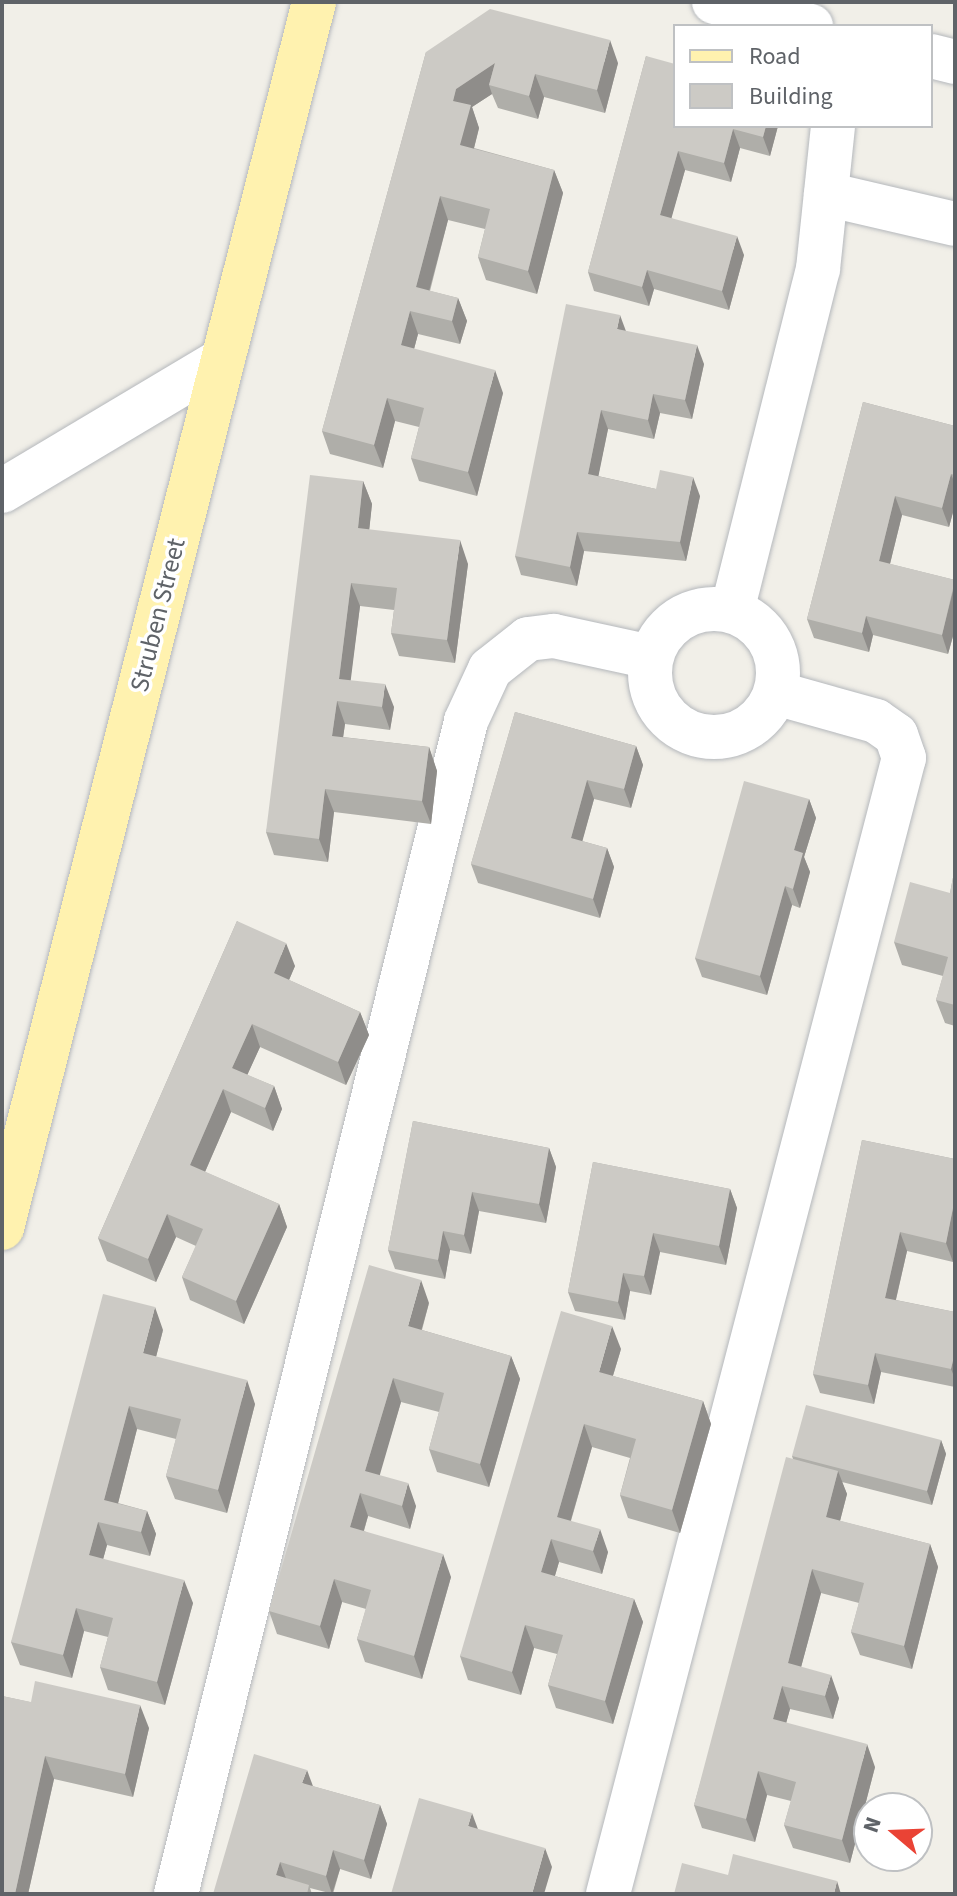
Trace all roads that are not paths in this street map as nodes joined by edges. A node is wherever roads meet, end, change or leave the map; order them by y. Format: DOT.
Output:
graph roads {
  1 [pos="314,2"];
  2 [pos="714,2"];
  3 [pos="803,24"];
  4 [pos="933,56"];
  5 [pos="955,62"];
  6 [pos="833,128"];
  7 [pos="826,194"];
  8 [pos="955,224"];
  9 [pos="223,359"];
  10 [pos="2,491"];
  11 [pos="732,611"];
  12 [pos="651,657"];
  13 [pos="776,693"];
  14 [pos="2,1228"];
  15 [pos="176,1894"];
  16 [pos="608,1894"];
  1 -- 9 [label="main road, Struben Street"];
  2 -- 3 [label="street"];
  4 -- 5 [label="street"];
  6 -- 7 [label="street"];
  7 -- 8 [label="street"];
  7 -- 11 [label="street"];
  9 -- 10 [label="street"];
  9 -- 14 [label="main road, Struben Street"];
  11 -- 12 [label="street"];
  11 -- 13 [label="street"];
  12 -- 13 [label="street"];
  12 -- 15 [label="street"];
  13 -- 16 [label="street"];
}
